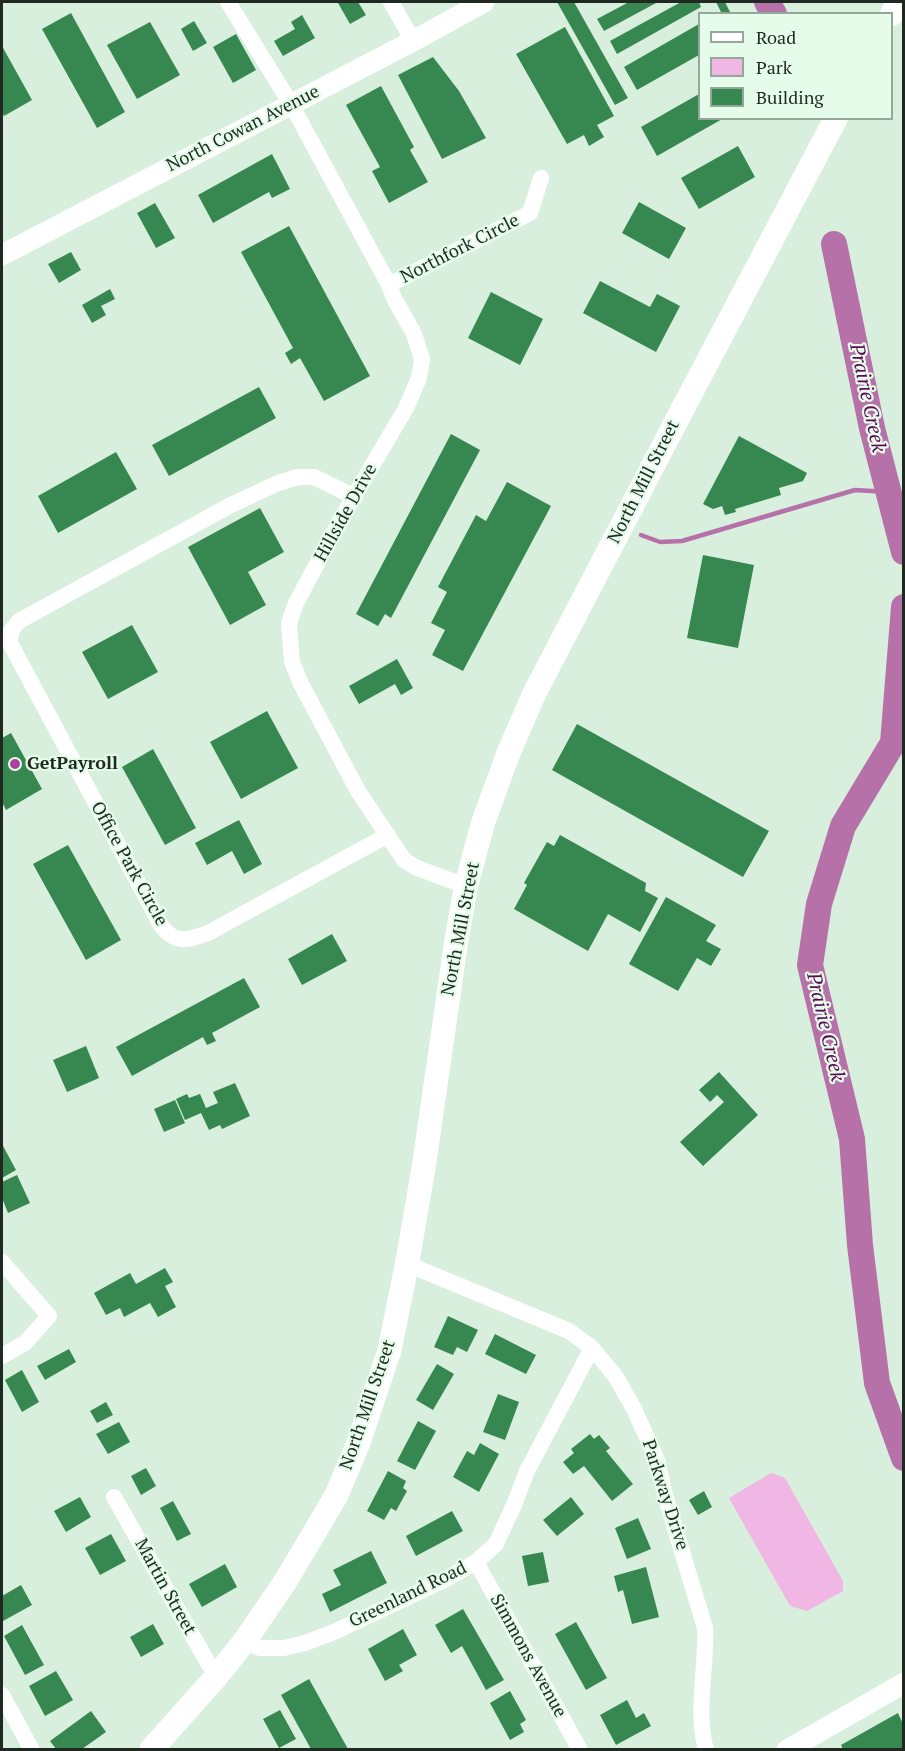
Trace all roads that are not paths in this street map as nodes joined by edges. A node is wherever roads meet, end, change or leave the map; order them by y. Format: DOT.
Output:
graph roads {
  1 [pos="228,2"];
  2 [pos="391,2"];
  3 [pos="484,2"];
  4 [pos="413,41"];
  5 [pos="291,104"];
  6 [pos="835,120"];
  7 [pos="541,178"];
  8 [pos="2,255"];
  9 [pos="389,285"];
  10 [pos="355,497"];
  11 [pos="388,835"];
  12 [pos="466,886"];
  13 [pos="2,1262"];
  14 [pos="407,1264"];
  15 [pos="592,1348"];
  16 [pos="2,1356"];
  17 [pos="114,1497"];
  18 [pos="476,1562"];
  19 [pos="244,1641"];
  20 [pos="216,1677"];
  21 [pos="903,1683"];
  22 [pos="2,1695"];
  23 [pos="32,1749"];
  24 [pos="151,1749"];
  25 [pos="580,1749"];
  26 [pos="706,1749"];
  27 [pos="787,1749"];
  1 -- 5 [label="street, Hillside Drive"];
  2 -- 4 [label="street"];
  3 -- 4 [label="street, North Cowan Avenue"];
  4 -- 5 [label="street, North Cowan Avenue"];
  5 -- 8 [label="street, North Cowan Avenue"];
  5 -- 9 [label="street, Hillside Drive"];
  6 -- 12 [label="main road, North Mill Street"];
  7 -- 9 [label="street, Northfork Circle"];
  9 -- 10 [label="street, Hillside Drive"];
  10 -- 11 [label="street, Hillside Drive"];
  10 -- 11 [label="street, Office Park Circle"];
  11 -- 12 [label="street, Hillside Drive"];
  12 -- 14 [label="main road, North Mill Street"];
  13 -- 16 [label="street"];
  14 -- 15 [label="street, Parkway Drive"];
  14 -- 19 [label="main road, North Mill Street"];
  15 -- 18 [label="street, Greenland Road"];
  15 -- 26 [label="street, Parkway Drive"];
  17 -- 20 [label="street, Martin Street"];
  18 -- 19 [label="street, Greenland Road"];
  18 -- 25 [label="street, Simmons Avenue"];
  19 -- 20 [label="main road, North Mill Street"];
  20 -- 24 [label="main road, North Mill Street"];
  21 -- 27 [label="street"];
  22 -- 23 [label="street"];
}
